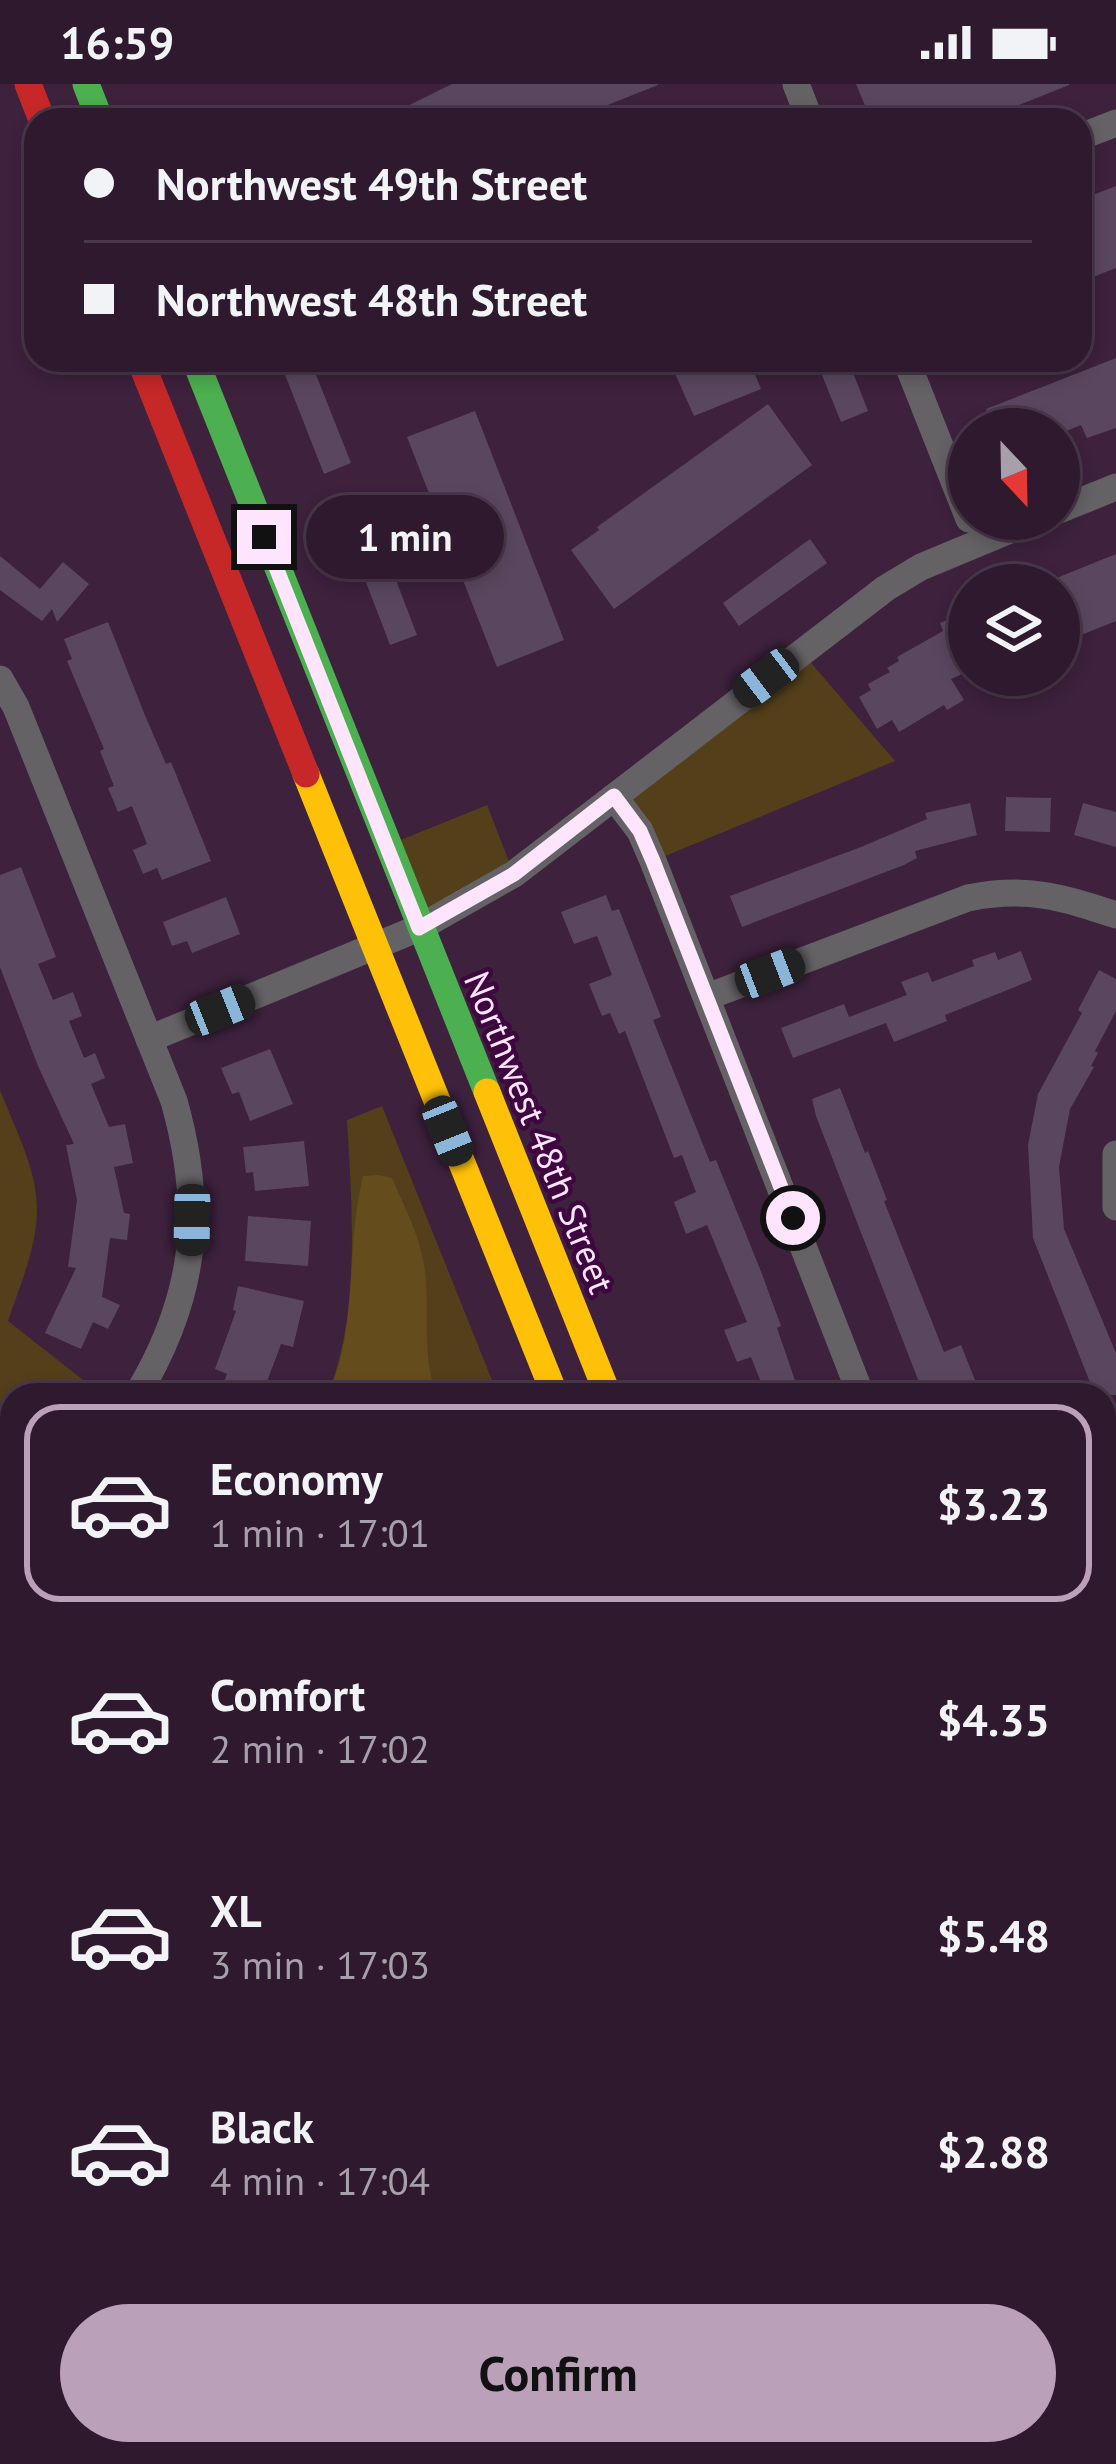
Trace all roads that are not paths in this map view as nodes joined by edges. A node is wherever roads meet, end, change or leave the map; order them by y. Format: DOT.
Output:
graph roads {
  1 [pos="145,372"];
  2 [pos="200,372"];
  3 [pos="910,372"];
  4 [pos="948,467"];
  5 [pos="1116,487"];
  6 [pos="1080,502"];
  7 [pos="955,540"];
  8 [pos="0,679"];
  9 [pos="614,796"];
  10 [pos="1116,915"];
  11 [pos="419,928"];
  12 [pos="373,947"];
  13 [pos="707,997"];
  14 [pos="149,1039"];
  15 [pos="1116,1154"];
  16 [pos="1116,1207"];
  17 [pos="142,1383"];
  18 [pos="550,1383"];
  19 [pos="603,1383"];
  20 [pos="856,1383"];
  1 -- 12 [label="main road"];
  2 -- 11 [label="main road, Northwest 48th Street"];
  3 -- 4 [label="street"];
  5 -- 6 [label="street"];
  7 -- 9 [label="street"];
  8 -- 14 [label="street"];
  9 -- 11 [label="street"];
  9 -- 13 [label="street"];
  10 -- 13 [label="street"];
  11 -- 12 [label="street"];
  11 -- 19 [label="main road, Northwest 48th Street"];
  12 -- 14 [label="street"];
  12 -- 18 [label="main road"];
  13 -- 20 [label="street"];
  14 -- 17 [label="street"];
  15 -- 16 [label="street"];
}
